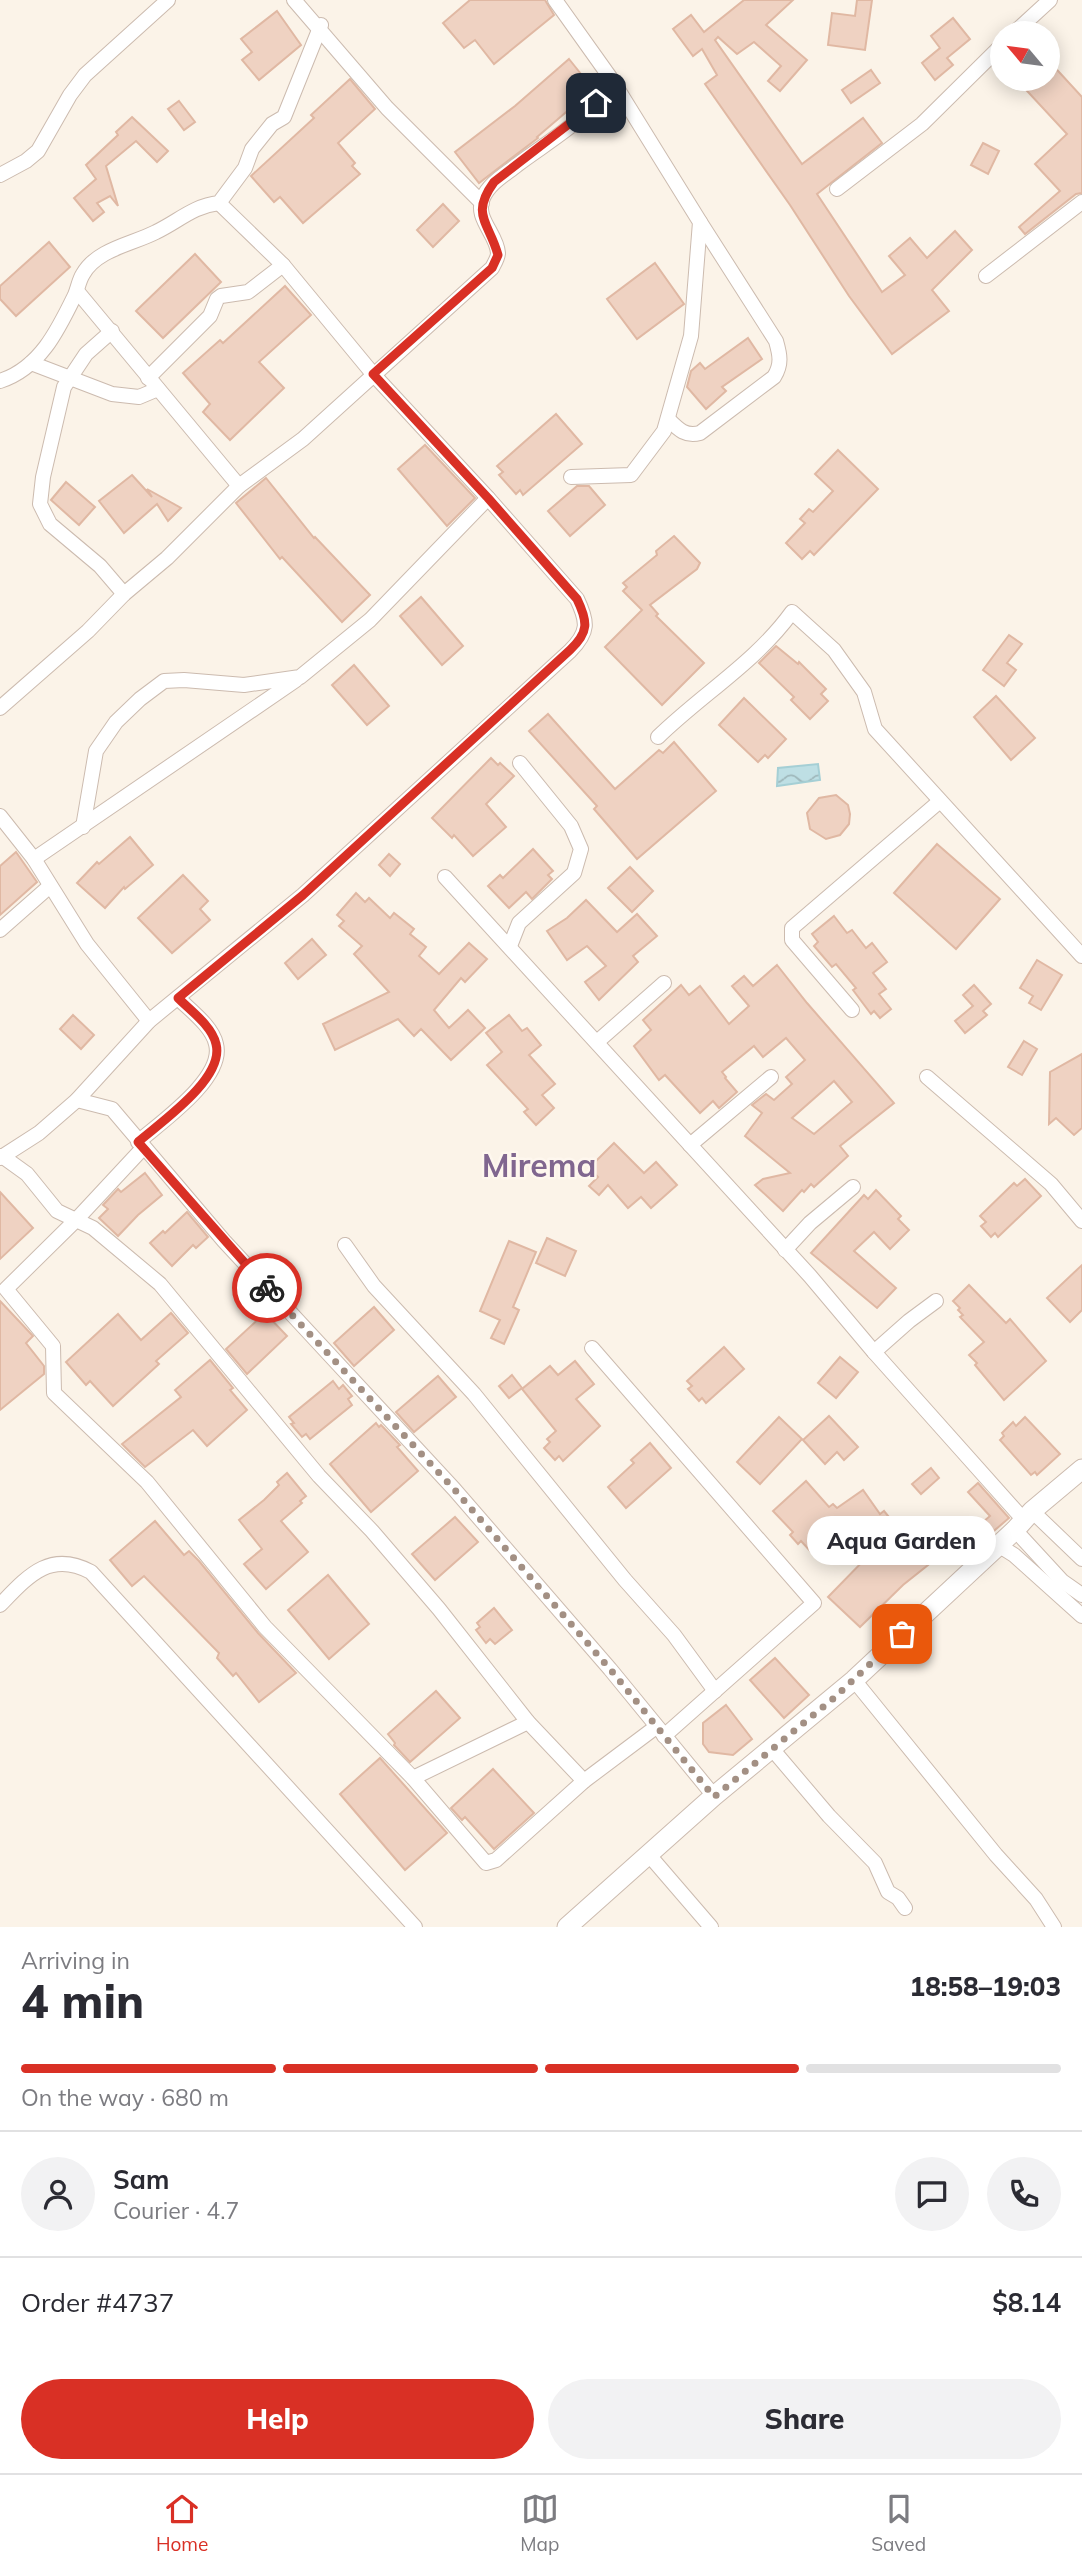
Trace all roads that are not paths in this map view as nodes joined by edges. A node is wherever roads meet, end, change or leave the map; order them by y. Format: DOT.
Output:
graph roads {
  1 [pos="167,0"];
  2 [pos="294,0"];
  3 [pos="555,0"];
  4 [pos="1050,0"];
  5 [pos="1027,21"];
  6 [pos="320,27"];
  7 [pos="990,57"];
  8 [pos="612,80"];
  9 [pos="0,175"];
  10 [pos="837,189"];
  11 [pos="1082,202"];
  12 [pos="219,203"];
  13 [pos="482,203"];
  14 [pos="700,222"];
  15 [pos="283,265"];
  16 [pos="986,276"];
  17 [pos="77,291"];
  18 [pos="112,331"];
  19 [pos="31,363"];
  20 [pos="373,374"];
  21 [pos="71,377"];
  22 [pos="0,381"];
  23 [pos="153,383"];
  24 [pos="668,419"];
  25 [pos="571,477"];
  26 [pos="239,486"];
  27 [pos="488,498"];
  28 [pos="124,594"];
  29 [pos="300,677"];
  30 [pos="0,708"];
  31 [pos="658,737"];
  32 [pos="520,764"];
  33 [pos="940,801"];
  34 [pos="0,816"];
  35 [pos="83,827"];
  36 [pos="34,859"];
  37 [pos="445,877"];
  38 [pos="50,886"];
  39 [pos="0,930"];
  40 [pos="510,946"];
  41 [pos="1082,956"];
  42 [pos="664,983"];
  43 [pos="178,998"];
  44 [pos="852,1010"];
  45 [pos="149,1021"];
  46 [pos="597,1042"];
  47 [pos="771,1077"];
  48 [pos="928,1077"];
  49 [pos="77,1100"];
  50 [pos="140,1145"];
  51 [pos="690,1145"];
  52 [pos="1,1157"];
  53 [pos="853,1186"];
  54 [pos="76,1220"];
  55 [pos="1082,1221"];
  56 [pos="345,1245"];
  57 [pos="785,1250"];
  58 [pos="936,1301"];
  59 [pos="592,1348"];
  60 [pos="874,1352"];
  61 [pos="1082,1469"];
  62 [pos="1023,1520"];
  63 [pos="998,1545"];
  64 [pos="1082,1559"];
  65 [pos="1082,1595"];
  66 [pos="0,1605"];
  67 [pos="1082,1616"];
  68 [pos="854,1680"];
  69 [pos="715,1691"];
  70 [pos="528,1723"];
  71 [pos="660,1732"];
  72 [pos="772,1750"];
  73 [pos="413,1777"];
  74 [pos="584,1782"];
  75 [pos="714,1797"];
  76 [pos="649,1855"];
  77 [pos="905,1908"];
  78 [pos="415,1927"];
  79 [pos="566,1927"];
  80 [pos="711,1927"];
  81 [pos="1054,1927"];
  1 -- 9 [label="street"];
  2 -- 6 [label="street"];
  3 -- 8 [label="street"];
  4 -- 5 [label="street"];
  6 -- 12 [label="street"];
  6 -- 13 [label="street"];
  7 -- 10 [label="street"];
  8 -- 13 [label="street"];
  8 -- 14 [label="street"];
  11 -- 16 [label="street"];
  12 -- 15 [label="street"];
  12 -- 17 [label="street"];
  13 -- 20 [label="street"];
  14 -- 24 [label="street"];
  14 -- 24 [label="street"];
  15 -- 20 [label="street"];
  15 -- 23 [label="street"];
  17 -- 18 [label="street"];
  17 -- 19 [label="street"];
  18 -- 21 [label="street"];
  18 -- 23 [label="street"];
  19 -- 21 [label="street"];
  19 -- 22 [label="street"];
  20 -- 26 [label="street"];
  20 -- 27 [label="street"];
  21 -- 23 [label="street"];
  21 -- 28 [label="street"];
  23 -- 26 [label="street"];
  24 -- 25 [label="street"];
  26 -- 28 [label="street"];
  27 -- 29 [label="street"];
  27 -- 43 [label="street"];
  28 -- 30 [label="street"];
  29 -- 35 [label="street"];
  29 -- 35 [label="street"];
  31 -- 33 [label="street"];
  32 -- 40 [label="street"];
  33 -- 41 [label="street"];
  33 -- 44 [label="street"];
  34 -- 36 [label="street"];
  35 -- 36 [label="street"];
  36 -- 38 [label="street"];
  37 -- 40 [label="street"];
  38 -- 39 [label="street"];
  38 -- 45 [label="street"];
  40 -- 46 [label="street"];
  42 -- 46 [label="street"];
  43 -- 45 [label="street"];
  43 -- 50 [label="street"];
  45 -- 49 [label="street"];
  46 -- 51 [label="street"];
  47 -- 51 [label="street"];
  48 -- 55 [label="street"];
  49 -- 50 [label="street"];
  49 -- 52 [label="street"];
  50 -- 54 [label="street"];
  50 -- 71 [label="street"];
  51 -- 57 [label="street"];
  52 -- 54 [label="street"];
  53 -- 57 [label="street"];
  54 -- 70 [label="street"];
  54 -- 73 [label="street"];
  56 -- 69 [label="street"];
  57 -- 60 [label="street"];
  58 -- 60 [label="street"];
  59 -- 69 [label="street"];
  60 -- 62 [label="street"];
  61 -- 62 [label="street"];
  62 -- 63 [label="street"];
  62 -- 64 [label="street"];
  62 -- 65 [label="street"];
  63 -- 67 [label="street"];
  63 -- 68 [label="street"];
  66 -- 78 [label="street"];
  68 -- 72 [label="street"];
  68 -- 81 [label="street"];
  69 -- 71 [label="street"];
  70 -- 73 [label="street"];
  70 -- 74 [label="street"];
  71 -- 74 [label="street"];
  71 -- 75 [label="street"];
  72 -- 75 [label="street"];
  72 -- 77 [label="street"];
  73 -- 74 [label="street"];
  75 -- 76 [label="street"];
  76 -- 79 [label="street"];
  76 -- 80 [label="street"];
}
